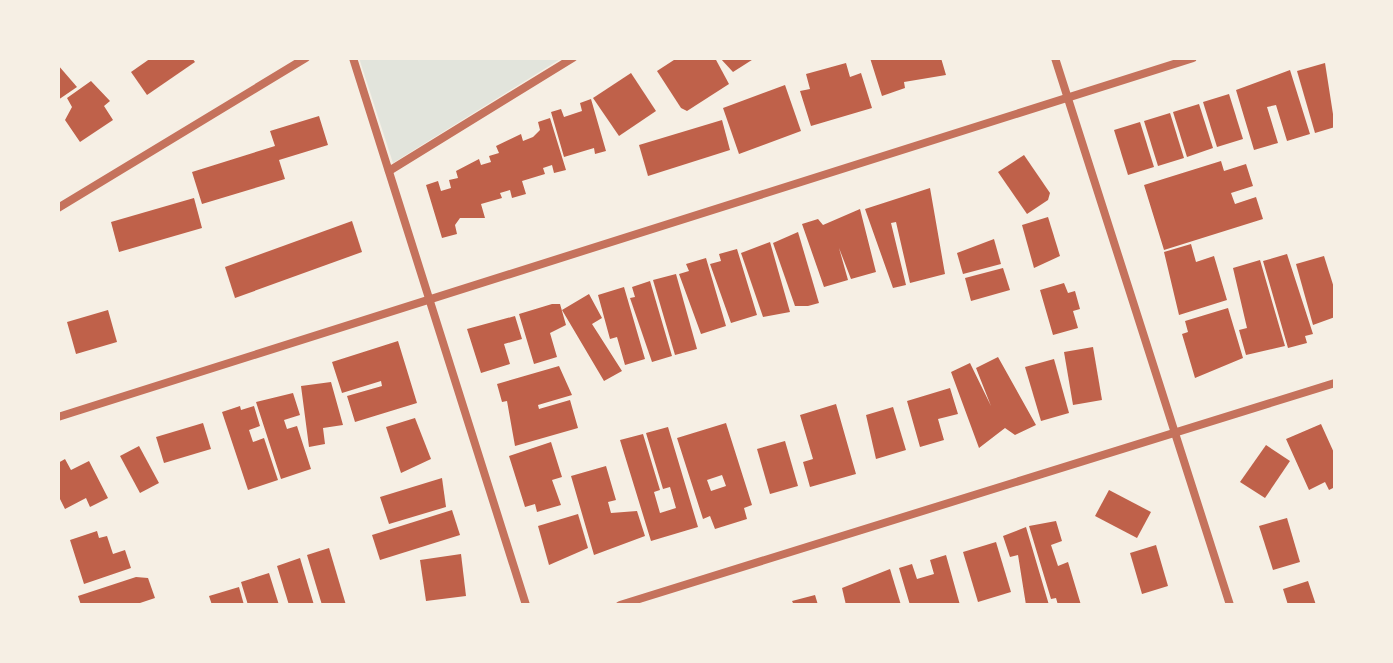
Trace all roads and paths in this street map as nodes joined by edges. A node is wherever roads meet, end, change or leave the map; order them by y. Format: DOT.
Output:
graph roads {
  1 [pos="306,58"];
  2 [pos="353,58"];
  3 [pos="573,58"];
  4 [pos="1055,58"];
  5 [pos="1193,58"];
  6 [pos="1067,97"];
  7 [pos="389,171"];
  8 [pos="58,208"];
  9 [pos="429,302"];
  10 [pos="1335,383"];
  11 [pos="58,417"];
  12 [pos="1174,434"];
  13 [pos="526,605"];
  14 [pos="620,605"];
  15 [pos="1230,605"];
  1 -- 8 [label="street"];
  2 -- 7 [label="street"];
  3 -- 7 [label="street"];
  4 -- 6 [label="street"];
  5 -- 6 [label="street"];
  6 -- 9 [label="street"];
  6 -- 12 [label="street"];
  7 -- 9 [label="street"];
  9 -- 11 [label="street"];
  9 -- 13 [label="street"];
  10 -- 12 [label="street"];
  12 -- 14 [label="street"];
  12 -- 15 [label="street"];
}
